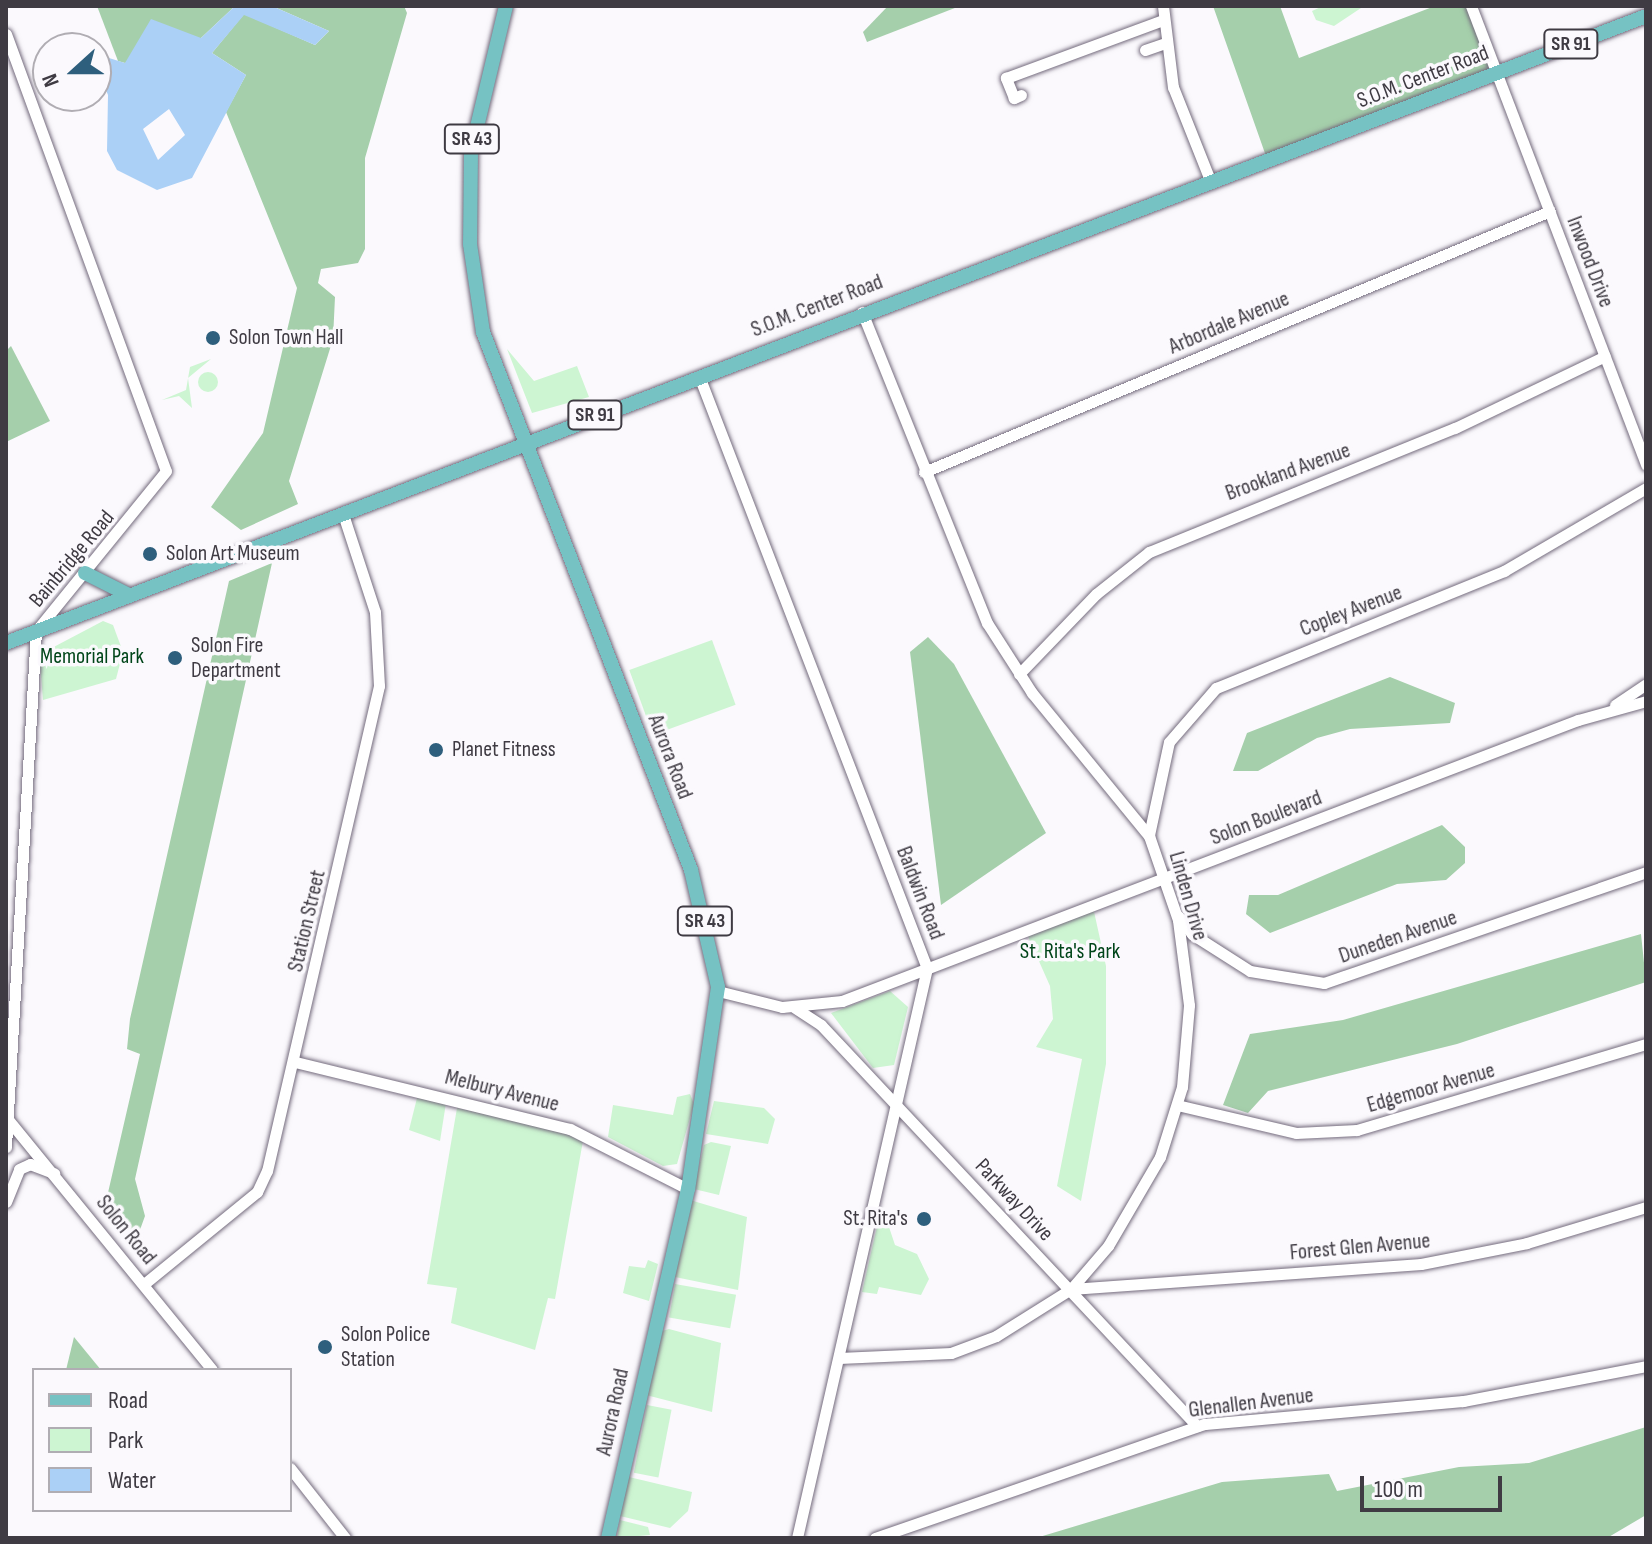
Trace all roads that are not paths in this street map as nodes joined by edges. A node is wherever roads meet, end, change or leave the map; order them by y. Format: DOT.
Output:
graph roads {
  1 [pos="506,6"];
  2 [pos="1163,6"];
  3 [pos="1471,6"];
  4 [pos="1646,16"];
  5 [pos="1163,20"];
  6 [pos="6,34"];
  7 [pos="1165,43"];
  8 [pos="1145,50"];
  9 [pos="1496,73"];
  10 [pos="1021,95"];
  11 [pos="1210,180"];
  12 [pos="1550,211"];
  13 [pos="862,312"];
  14 [pos="1605,356"];
  15 [pos="699,376"];
  16 [pos="521,444"];
  17 [pos="1646,465"];
  18 [pos="924,472"];
  19 [pos="1646,488"];
  20 [pos="343,514"];
  21 [pos="85,573"];
  22 [pos="130,596"];
  23 [pos="36,631"];
  24 [pos="6,643"];
  25 [pos="1019,674"];
  26 [pos="1646,684"];
  27 [pos="1646,701"];
  28 [pos="1608,710"];
  29 [pos="1149,836"];
  30 [pos="1646,872"];
  31 [pos="1166,878"];
  32 [pos="1176,914"];
  33 [pos="927,968"];
  34 [pos="718,991"];
  35 [pos="795,1008"];
  36 [pos="1646,1044"];
  37 [pos="295,1062"];
  38 [pos="893,1101"];
  39 [pos="1177,1105"];
  40 [pos="6,1117"];
  41 [pos="6,1147"];
  42 [pos="58,1176"];
  43 [pos="688,1189"];
  44 [pos="6,1202"];
  45 [pos="1646,1207"];
  46 [pos="144,1284"];
  47 [pos="1071,1289"];
  48 [pos="839,1358"];
  49 [pos="1646,1366"];
  50 [pos="210,1368"];
  51 [pos="1197,1426"];
  52 [pos="292,1471"];
  53 [pos="345,1538"];
  54 [pos="608,1538"];
  55 [pos="797,1538"];
  56 [pos="875,1538"];
  1 -- 16 [label="main road, Aurora Road / SR 43"];
  2 -- 5 [label="street"];
  3 -- 9 [label="street, Inwood Drive"];
  4 -- 9 [label="main road, S.O.M. Center Road / SR 91"];
  5 -- 7 [label="street"];
  5 -- 10 [label="street"];
  6 -- 21 [label="street, Bainbridge Road"];
  7 -- 8 [label="street"];
  7 -- 11 [label="street"];
  9 -- 11 [label="main road, S.O.M. Center Road / SR 91"];
  9 -- 12 [label="street, Inwood Drive"];
  11 -- 13 [label="main road, S.O.M. Center Road / SR 91"];
  12 -- 14 [label="street, Inwood Drive"];
  12 -- 18 [label="street, Arbordale Avenue"];
  13 -- 15 [label="main road, S.O.M. Center Road / SR 91"];
  13 -- 18 [label="street, Linden Drive"];
  14 -- 17 [label="street, Inwood Drive"];
  14 -- 25 [label="street, Brookland Avenue"];
  15 -- 16 [label="main road, S.O.M. Center Road / SR 91"];
  15 -- 33 [label="street, Baldwin Road"];
  16 -- 20 [label="main road, S.O.M. Center Road / SR 91"];
  16 -- 34 [label="main road, Aurora Road / SR 43"];
  18 -- 25 [label="street, Linden Drive"];
  19 -- 29 [label="street, Copley Avenue"];
  20 -- 22 [label="main road, S.O.M. Center Road / SR 91"];
  20 -- 37 [label="street, Station Street"];
  21 -- 22 [label="main road"];
  21 -- 23 [label="street, Bainbridge Road"];
  22 -- 23 [label="main road, S.O.M. Center Road / SR 91"];
  23 -- 24 [label="main road, S.O.M. Center Road / SR 91"];
  23 -- 40 [label="street, Bainbridge Road"];
  25 -- 29 [label="street, Linden Drive"];
  26 -- 28 [label="street"];
  27 -- 28 [label="street, Solon Boulevard"];
  28 -- 31 [label="street, Solon Boulevard"];
  29 -- 31 [label="street, Linden Drive"];
  30 -- 32 [label="street, Duneden Avenue"];
  31 -- 32 [label="street, Linden Drive"];
  31 -- 33 [label="street, Solon Boulevard"];
  32 -- 39 [label="street, Linden Drive"];
  33 -- 35 [label="street, Solon Boulevard"];
  33 -- 38 [label="street, Baldwin Road"];
  34 -- 35 [label="street, Solon Boulevard"];
  34 -- 43 [label="main road, Aurora Road / SR 43"];
  35 -- 38 [label="street, Parkway Drive"];
  36 -- 39 [label="street, Edgemoor Avenue"];
  37 -- 43 [label="street, Melbury Avenue"];
  37 -- 46 [label="street, Station Street"];
  38 -- 47 [label="street, Parkway Drive"];
  38 -- 48 [label="street, Baldwin Road"];
  39 -- 47 [label="street, Linden Drive"];
  40 -- 41 [label="street, Bainbridge Road"];
  40 -- 42 [label="street, Solon Road"];
  42 -- 44 [label="street"];
  42 -- 46 [label="street, Solon Road"];
  43 -- 54 [label="main road, Aurora Road / SR 43"];
  45 -- 47 [label="street, Forest Glen Avenue"];
  46 -- 50 [label="street, Solon Road"];
  47 -- 48 [label="street, Linden Drive"];
  47 -- 51 [label="street, Parkway Drive"];
  48 -- 55 [label="street, Baldwin Road"];
  49 -- 51 [label="street, Glenallen Avenue"];
  51 -- 56 [label="street, Glenallen Avenue"];
  52 -- 53 [label="street"];
}
